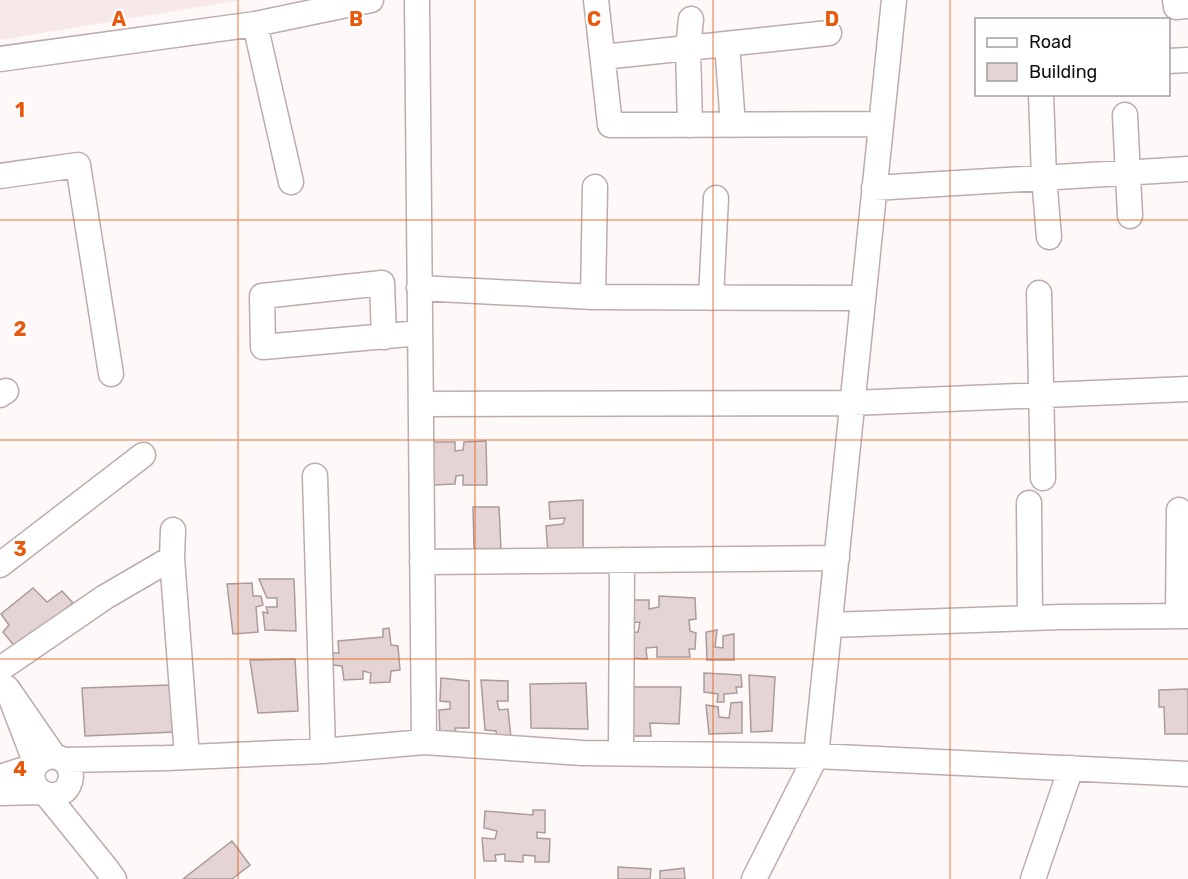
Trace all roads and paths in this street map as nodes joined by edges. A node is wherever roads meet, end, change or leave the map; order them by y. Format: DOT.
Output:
graph roads {
  1 [pos="371,0"];
  2 [pos="417,0"];
  3 [pos="596,0"];
  4 [pos="894,0"];
  5 [pos="1175,0"];
  6 [pos="1188,6"];
  7 [pos="691,19"];
  8 [pos="255,24"];
  9 [pos="829,33"];
  10 [pos="728,44"];
  11 [pos="688,48"];
  12 [pos="603,57"];
  13 [pos="0,59"];
  14 [pos="1188,60"];
  15 [pos="1170,61"];
  16 [pos="1041,96"];
  17 [pos="1125,116"];
  18 [pos="881,124"];
  19 [pos="690,125"];
  20 [pos="733,125"];
  21 [pos="1188,169"];
  22 [pos="1128,172"];
  23 [pos="0,176"];
  24 [pos="1044,177"];
  25 [pos="291,182"];
  26 [pos="595,187"];
  27 [pos="874,188"];
  28 [pos="716,198"];
  29 [pos="1130,216"];
  30 [pos="1049,237"];
  31 [pos="419,288"];
  32 [pos="1039,292"];
  33 [pos="593,297"];
  34 [pos="711,297"];
  35 [pos="863,298"];
  36 [pos="420,333"];
  37 [pos="384,337"];
  38 [pos="111,374"];
  39 [pos="1188,389"];
  40 [pos="1041,395"];
  41 [pos="852,403"];
  42 [pos="421,404"];
  43 [pos="143,455"];
  44 [pos="315,476"];
  45 [pos="1044,478"];
  46 [pos="1029,503"];
  47 [pos="1179,510"];
  48 [pos="173,530"];
  49 [pos="172,558"];
  50 [pos="837,558"];
  51 [pos="622,560"];
  52 [pos="422,562"];
  53 [pos="0,565"];
  54 [pos="1183,616"];
  55 [pos="1030,618"];
  56 [pos="830,625"];
  57 [pos="2,676"];
  58 [pos="424,742"];
  59 [pos="323,751"];
  60 [pos="621,753"];
  61 [pos="816,756"];
  62 [pos="177,757"];
  63 [pos="1071,768"];
  64 [pos="1188,774"];
  65 [pos="52,775"];
  66 [pos="0,777"];
  67 [pos="0,793"];
  68 [pos="110,873"];
  69 [pos="1038,877"];
  70 [pos="754,879"];
  1 -- 8 [label="street"];
  2 -- 31 [label="street"];
  3 -- 12 [label="street"];
  4 -- 18 [label="street"];
  5 -- 6 [label="street"];
  7 -- 11 [label="street"];
  8 -- 13 [label="street"];
  8 -- 25 [label="street"];
  9 -- 10 [label="street"];
  10 -- 11 [label="street"];
  10 -- 20 [label="street"];
  11 -- 12 [label="street"];
  11 -- 19 [label="street"];
  12 -- 19 [label="street"];
  14 -- 15 [label="street"];
  16 -- 24 [label="street"];
  17 -- 22 [label="street"];
  18 -- 20 [label="street"];
  18 -- 27 [label="street"];
  19 -- 20 [label="street"];
  21 -- 22 [label="street"];
  22 -- 24 [label="street"];
  22 -- 29 [label="street"];
  23 -- 38 [label="street"];
  24 -- 27 [label="street"];
  24 -- 30 [label="street"];
  26 -- 33 [label="street"];
  27 -- 35 [label="street"];
  28 -- 34 [label="street"];
  31 -- 33 [label="street"];
  31 -- 36 [label="street"];
  32 -- 40 [label="street"];
  33 -- 34 [label="street"];
  34 -- 35 [label="street"];
  35 -- 41 [label="street"];
  36 -- 37 [label="street"];
  36 -- 42 [label="street"];
  37 -- 37 [label="street"];
  39 -- 40 [label="street"];
  40 -- 41 [label="street"];
  40 -- 45 [label="street"];
  41 -- 42 [label="street"];
  41 -- 50 [label="street"];
  42 -- 52 [label="street"];
  43 -- 53 [label="street"];
  44 -- 59 [label="street"];
  46 -- 55 [label="street"];
  47 -- 54 [label="street"];
  48 -- 49 [label="street"];
  49 -- 57 [label="street"];
  49 -- 62 [label="street"];
  50 -- 51 [label="street"];
  50 -- 56 [label="street"];
  51 -- 52 [label="street"];
  51 -- 60 [label="street"];
  52 -- 58 [label="street"];
  54 -- 55 [label="street"];
  55 -- 56 [label="street"];
  56 -- 61 [label="street"];
  57 -- 65 [label="street"];
  58 -- 59 [label="street"];
  58 -- 60 [label="street"];
  59 -- 62 [label="street"];
  60 -- 61 [label="street"];
  61 -- 63 [label="street"];
  61 -- 70 [label="street"];
  62 -- 65 [label="street"];
  63 -- 64 [label="street"];
  63 -- 69 [label="street"];
  65 -- 66 [label="street"];
  65 -- 67 [label="street"];
  65 -- 68 [label="street"];
}
